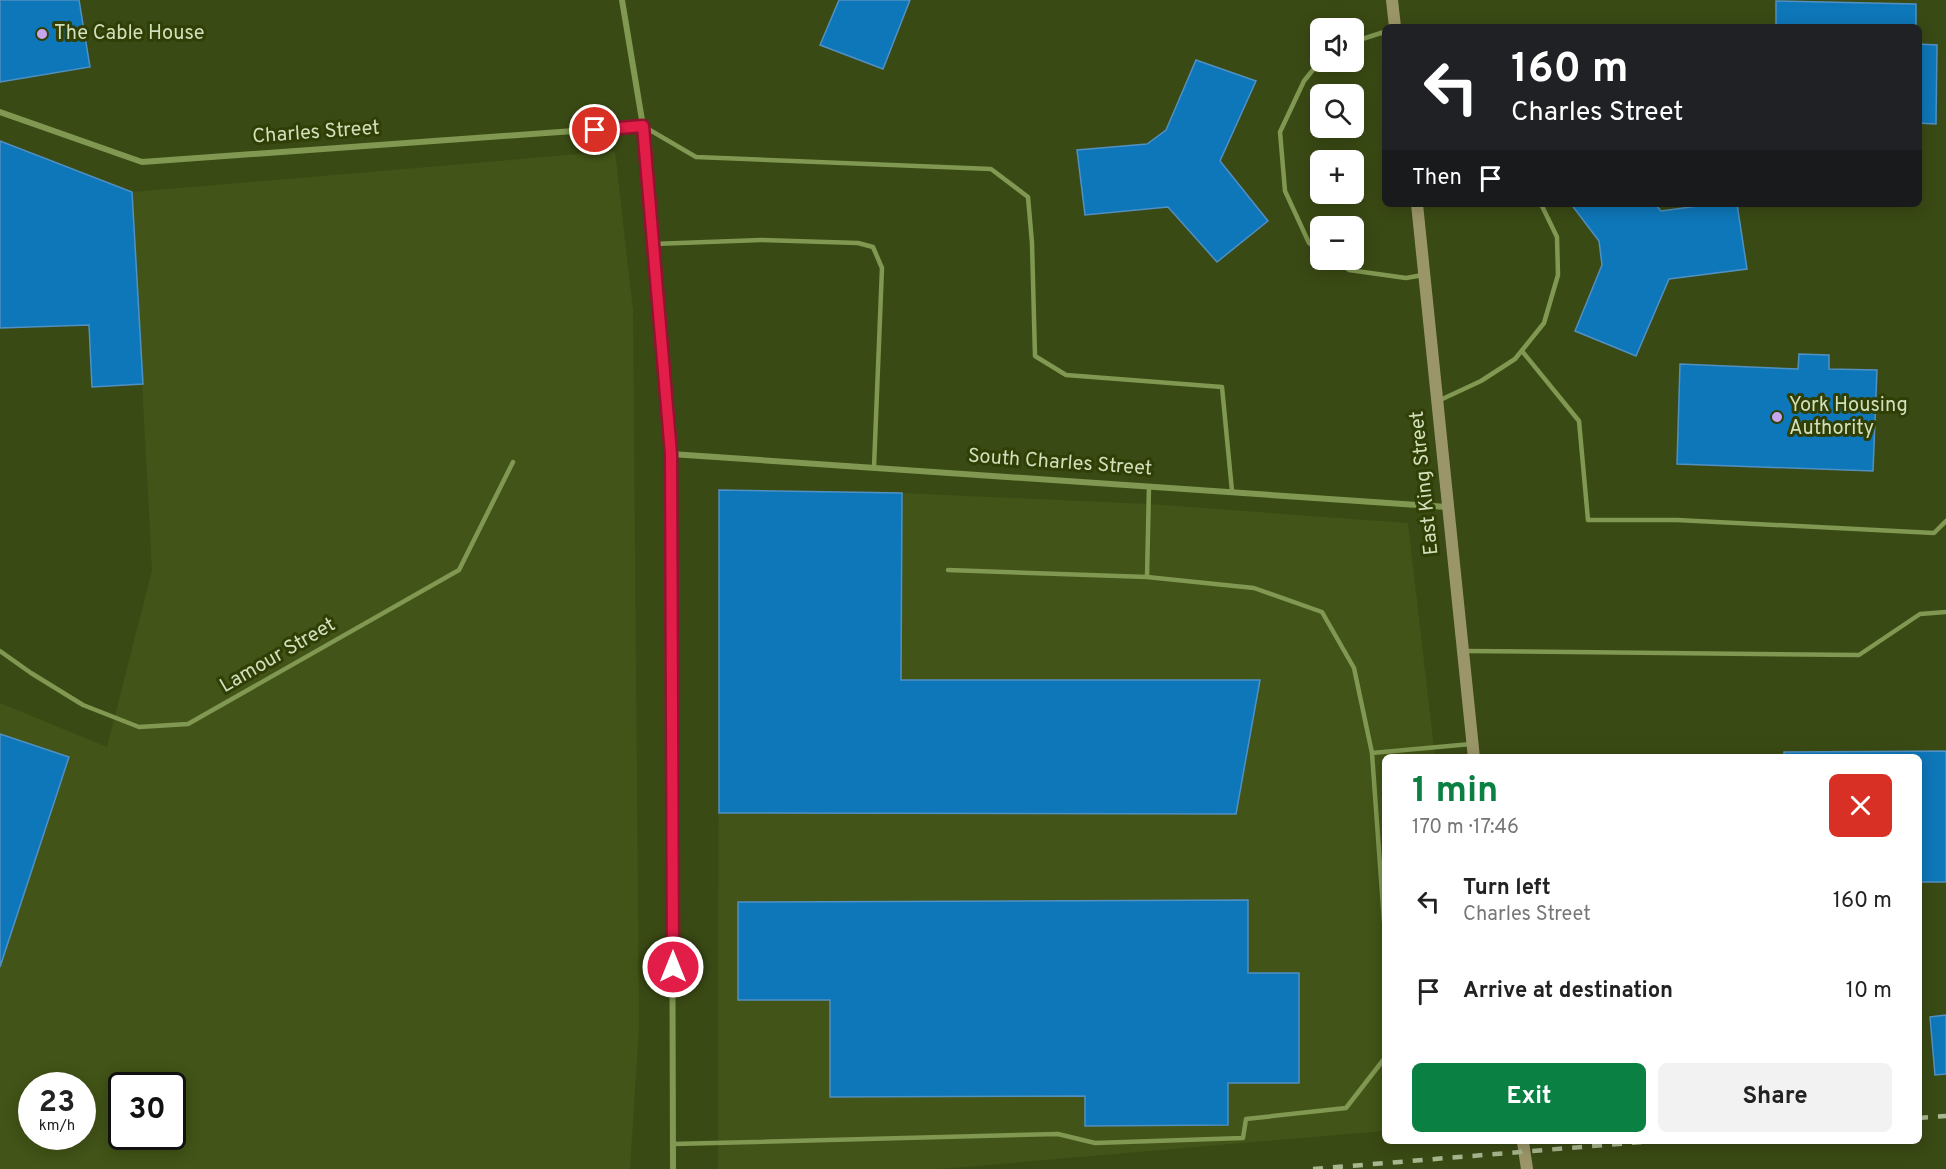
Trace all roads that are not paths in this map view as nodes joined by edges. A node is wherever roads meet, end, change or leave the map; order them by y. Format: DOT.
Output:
graph roads {
  1 [pos="622,0"];
  2 [pos="1392,0"];
  3 [pos="1395,24"];
  4 [pos="1382,33"];
  5 [pos="1364,38"];
  6 [pos="1311,72"];
  7 [pos="0,112"];
  8 [pos="643,126"];
  9 [pos="1417,207"];
  10 [pos="1542,207"];
  11 [pos="653,244"];
  12 [pos="1310,244"];
  13 [pos="1349,270"];
  14 [pos="1425,274"];
  15 [pos="1522,351"];
  16 [pos="1437,401"];
  17 [pos="671,454"];
  18 [pos="513,462"];
  19 [pos="874,467"];
  20 [pos="1149,486"];
  21 [pos="1232,491"];
  22 [pos="1447,507"];
  23 [pos="1946,521"];
  24 [pos="948,570"];
  25 [pos="1147,577"];
  26 [pos="1946,612"];
  27 [pos="0,651"];
  28 [pos="1462,651"];
  29 [pos="1472,744"];
  30 [pos="1372,753"];
  31 [pos="1473,754"];
  32 [pos="1382,893"];
  33 [pos="1382,1062"];
  34 [pos="673,1144"];
  35 [pos="1523,1144"];
  36 [pos="673,1169"];
  37 [pos="1527,1169"];
  1 -- 8 [label="street"];
  2 -- 3 [label="street"];
  4 -- 5 [label="lane"];
  6 -- 12 [label="lane"];
  7 -- 8 [label="street, Charles Street"];
  8 -- 11 [label="street"];
  8 -- 21 [label="lane"];
  9 -- 14 [label="street, East King Street"];
  10 -- 15 [label="lane"];
  11 -- 17 [label="street"];
  11 -- 19 [label="lane"];
  13 -- 14 [label="lane"];
  14 -- 16 [label="street, East King Street"];
  15 -- 16 [label="lane"];
  15 -- 23 [label="lane"];
  16 -- 22 [label="street, East King Street"];
  17 -- 19 [label="street, South Charles Street"];
  17 -- 34 [label="street"];
  18 -- 27 [label="lane, Lamour Street"];
  19 -- 20 [label="street, South Charles Street"];
  20 -- 21 [label="street, South Charles Street"];
  20 -- 25 [label="lane"];
  21 -- 22 [label="street, South Charles Street"];
  22 -- 28 [label="street, East King Street"];
  24 -- 25 [label="lane"];
  25 -- 30 [label="lane"];
  26 -- 28 [label="lane"];
  28 -- 29 [label="street, East King Street"];
  29 -- 30 [label="lane"];
  29 -- 31 [label="street, East King Street"];
  30 -- 32 [label="lane"];
  33 -- 34 [label="lane"];
  34 -- 36 [label="street"];
  35 -- 37 [label="street"];
}
